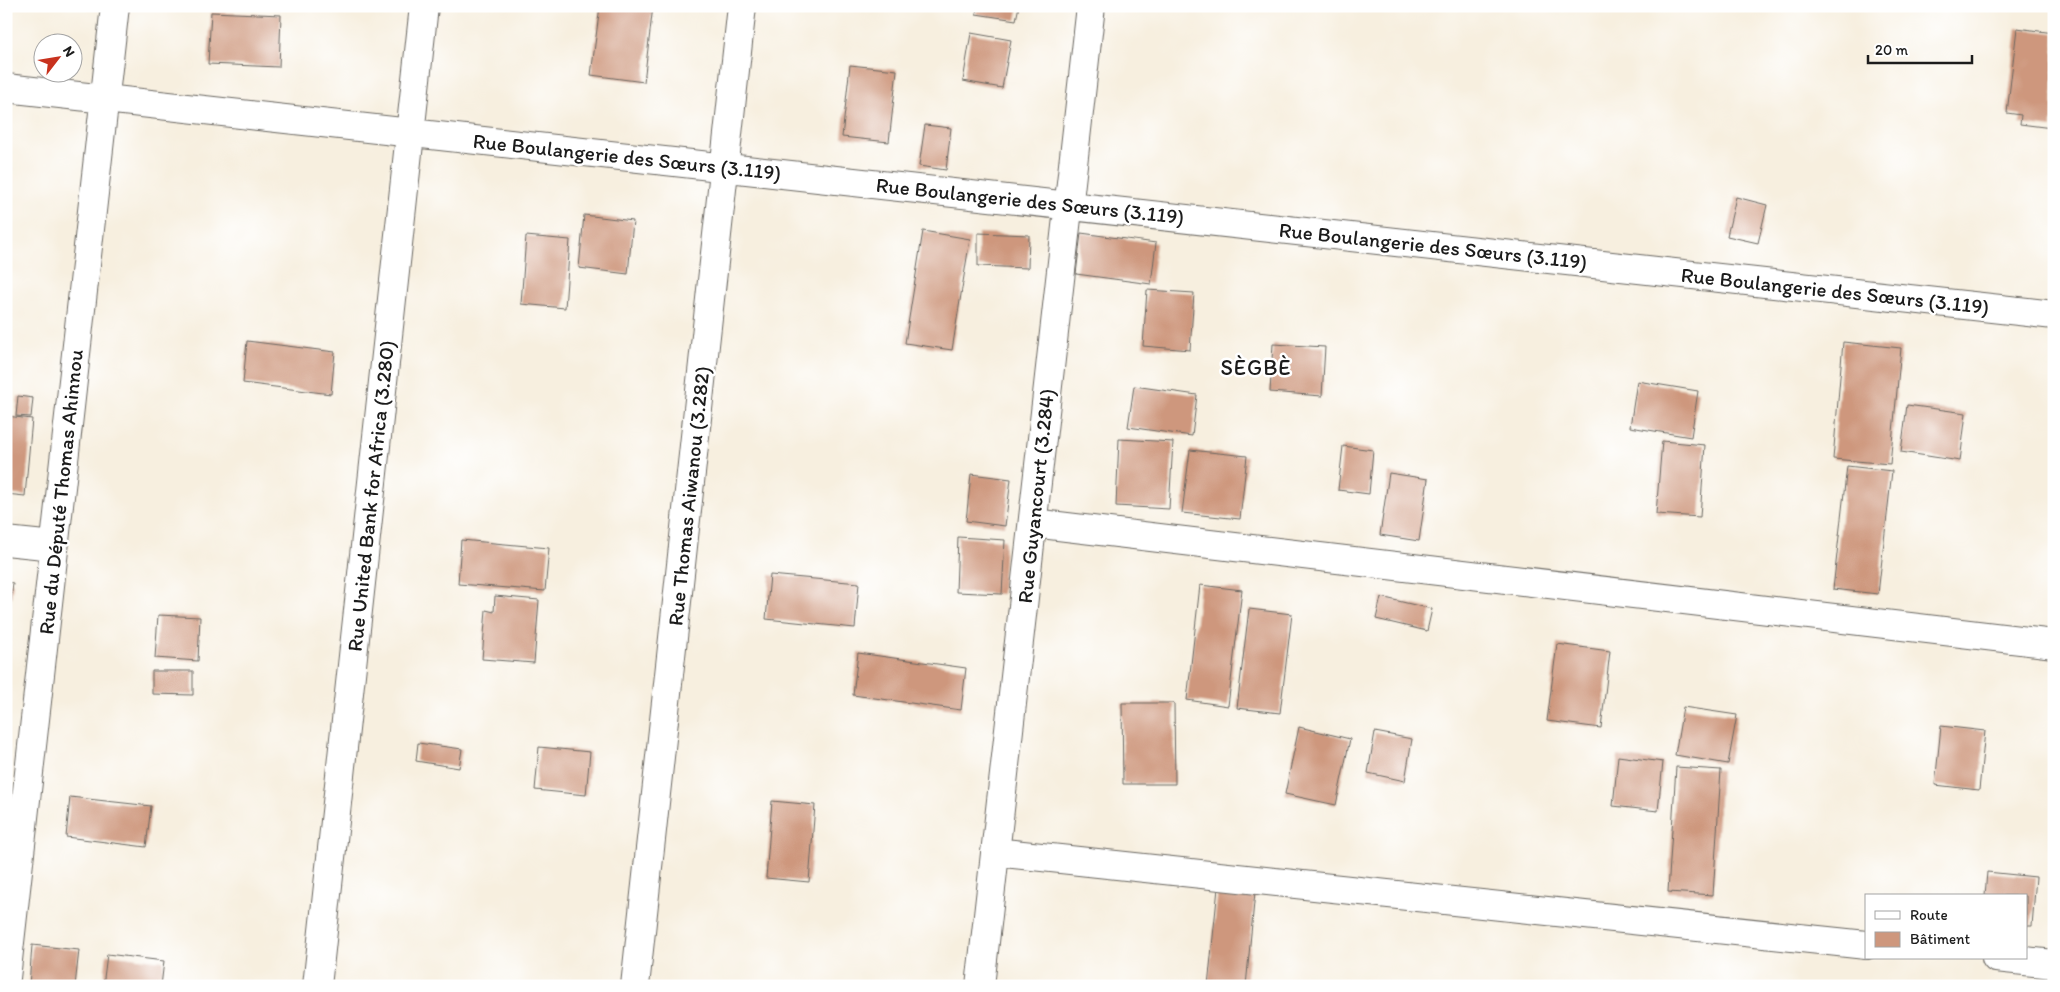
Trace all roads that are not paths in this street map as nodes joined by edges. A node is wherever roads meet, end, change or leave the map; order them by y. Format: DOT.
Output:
graph roads {
  1 [pos="115,6"];
  2 [pos="424,6"];
  3 [pos="742,6"];
  4 [pos="1091,6"];
  5 [pos="6,88"];
  6 [pos="104,99"];
  7 [pos="410,133"];
  8 [pos="725,168"];
  9 [pos="1068,206"];
  10 [pos="2054,315"];
  11 [pos="1033,523"];
  12 [pos="6,541"];
  13 [pos="54,546"];
  14 [pos="2054,644"];
  15 [pos="16,795"];
  16 [pos="995,852"];
  17 [pos="1865,944"];
  18 [pos="2015,960"];
  19 [pos="2054,964"];
  20 [pos="6,978"];
  21 [pos="317,986"];
  22 [pos="635,986"];
  23 [pos="980,986"];
  1 -- 6 [label="street, Rue du Député Thomas Ahinnou"];
  2 -- 7 [label="street, Rue United Bank for Africa (3.280)"];
  3 -- 8 [label="street, Rue Thomas Aiwanou (3.282)"];
  4 -- 9 [label="street, Rue Guyancourt (3.284)"];
  5 -- 6 [label="street, Rue Boulangerie des Sœurs (3.119)"];
  6 -- 7 [label="street, Rue Boulangerie des Sœurs (3.119)"];
  6 -- 13 [label="street, Rue du Député Thomas Ahinnou"];
  7 -- 8 [label="street, Rue Boulangerie des Sœurs (3.119)"];
  7 -- 21 [label="street, Rue United Bank for Africa (3.280)"];
  8 -- 9 [label="street, Rue Boulangerie des Sœurs (3.119)"];
  8 -- 22 [label="street, Rue Thomas Aiwanou (3.282)"];
  9 -- 10 [label="street, Rue Boulangerie des Sœurs (3.119)"];
  9 -- 11 [label="street, Rue Guyancourt (3.284)"];
  11 -- 14 [label="street"];
  11 -- 16 [label="street, Rue Guyancourt (3.284)"];
  12 -- 13 [label="street"];
  13 -- 15 [label="street, Rue du Député Thomas Ahinnou"];
  15 -- 20 [label="street, Rue du Député Thomas Ahinnou"];
  16 -- 17 [label="street"];
  16 -- 23 [label="street, Rue Guyancourt (3.284)"];
  18 -- 19 [label="street"];
}
